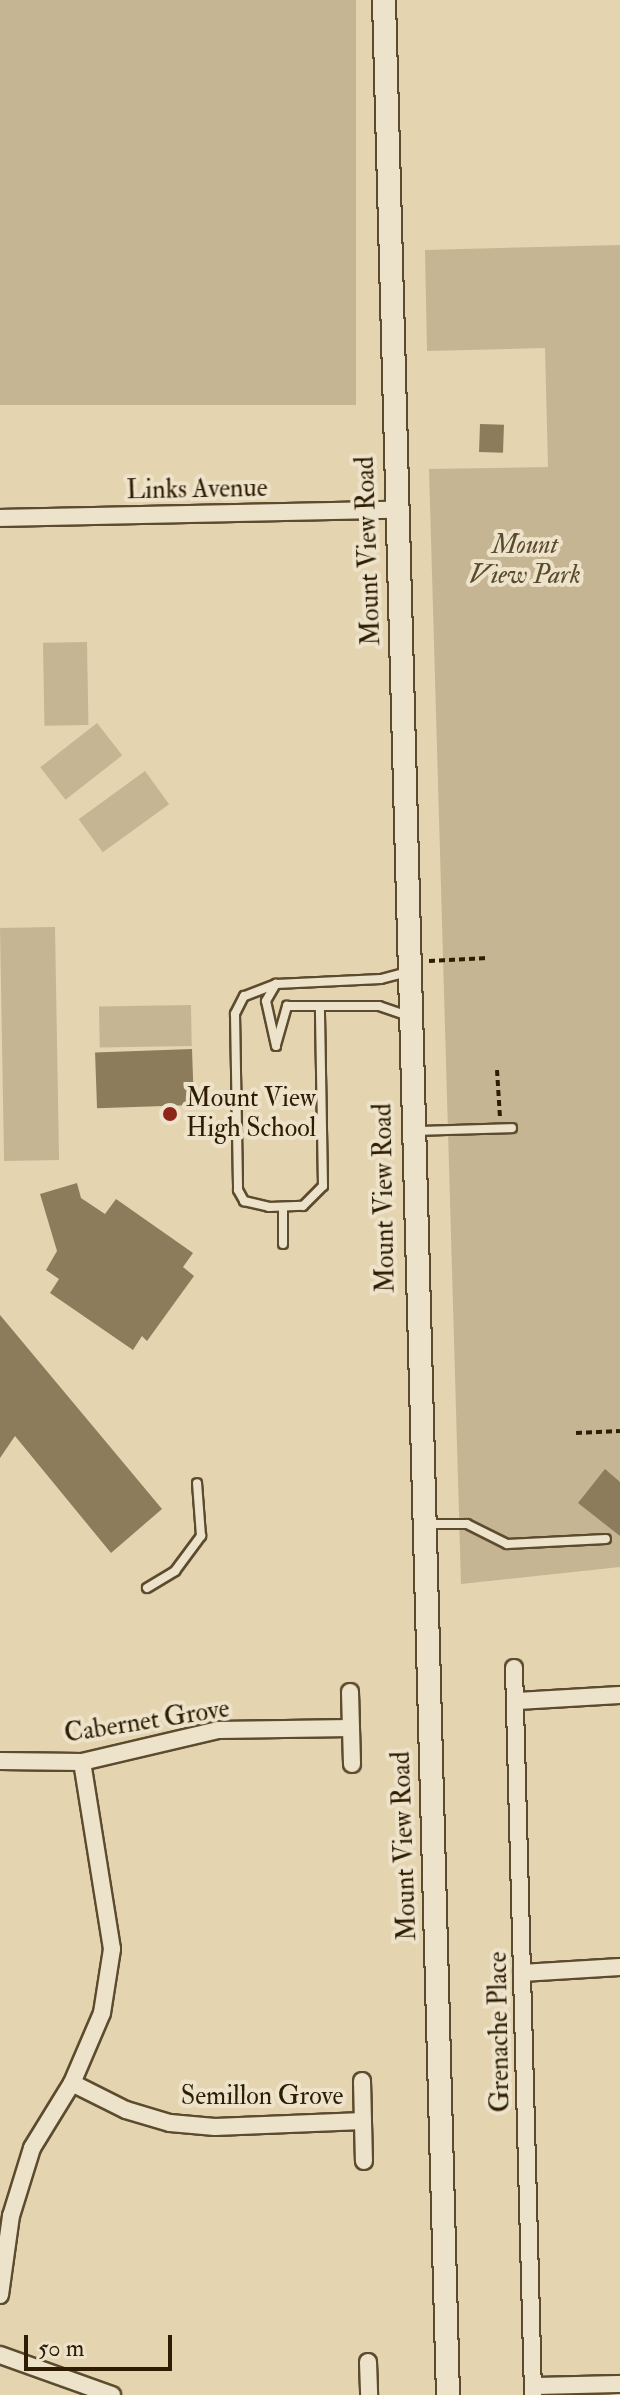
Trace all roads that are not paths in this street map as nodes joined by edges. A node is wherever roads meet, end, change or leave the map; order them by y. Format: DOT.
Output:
graph roads {
  1 [pos="384,0"];
  2 [pos="396,510"];
  3 [pos="0,518"];
  4 [pos="407,966"];
  5 [pos="276,984"];
  6 [pos="320,1006"];
  7 [pos="409,1016"];
  8 [pos="512,1128"];
  9 [pos="412,1131"];
  10 [pos="283,1207"];
  11 [pos="283,1244"];
  12 [pos="197,1483"];
  13 [pos="423,1524"];
  14 [pos="606,1539"];
  15 [pos="147,1588"];
  16 [pos="514,1668"];
  17 [pos="350,1692"];
  18 [pos="620,1695"];
  19 [pos="517,1701"];
  20 [pos="351,1728"];
  21 [pos="0,1761"];
  22 [pos="82,1762"];
  23 [pos="352,1764"];
  24 [pos="620,1967"];
  25 [pos="522,1973"];
  26 [pos="362,2081"];
  27 [pos="72,2083"];
  28 [pos="363,2121"];
  29 [pos="364,2161"];
  30 [pos="6,2215"];
  31 [pos="0,2295"];
  32 [pos="0,2355"];
  33 [pos="368,2362"];
  34 [pos="620,2384"];
  35 [pos="533,2390"];
  36 [pos="112,2395"];
  37 [pos="369,2395"];
  38 [pos="448,2395"];
  1 -- 2 [label="main road, Mount View Road"];
  2 -- 3 [label="street, Links Avenue"];
  2 -- 4 [label="main road, Mount View Road"];
  4 -- 5 [label="lane"];
  4 -- 7 [label="main road, Mount View Road"];
  5 -- 6 [label="lane"];
  5 -- 10 [label="lane"];
  6 -- 7 [label="lane"];
  6 -- 10 [label="lane"];
  7 -- 9 [label="main road, Mount View Road"];
  8 -- 9 [label="lane"];
  9 -- 13 [label="main road, Mount View Road"];
  10 -- 11 [label="lane"];
  12 -- 15 [label="lane"];
  13 -- 14 [label="lane"];
  13 -- 38 [label="main road, Mount View Road"];
  16 -- 19 [label="street, Grenache Place"];
  17 -- 20 [label="street"];
  18 -- 19 [label="street"];
  19 -- 25 [label="street, Grenache Place"];
  20 -- 22 [label="street, Cabernet Grove"];
  20 -- 23 [label="street"];
  21 -- 22 [label="street, Cabernet Grove"];
  22 -- 27 [label="street"];
  24 -- 25 [label="street"];
  25 -- 35 [label="street, Grenache Place"];
  26 -- 28 [label="street, Semillon Grove"];
  27 -- 28 [label="street, Semillon Grove"];
  27 -- 30 [label="street"];
  28 -- 29 [label="street, Semillon Grove"];
  30 -- 31 [label="street"];
  32 -- 36 [label="street"];
  33 -- 37 [label="street"];
  34 -- 35 [label="street"];
}
